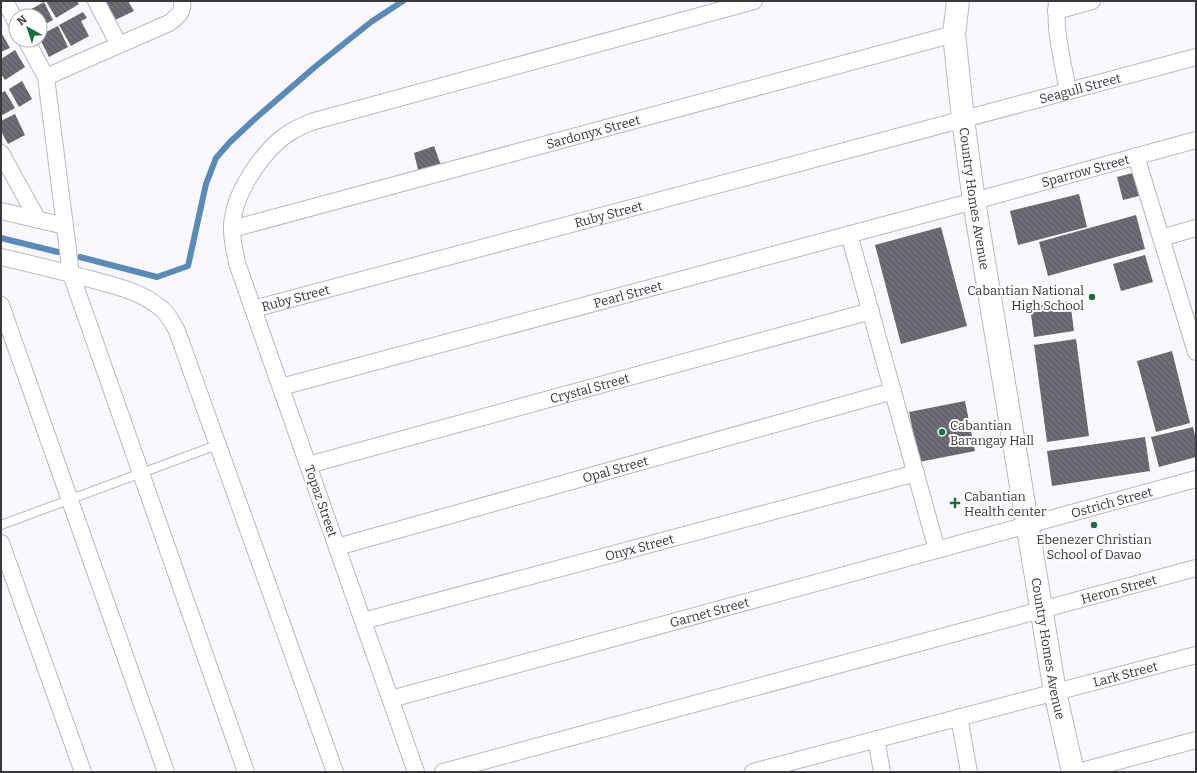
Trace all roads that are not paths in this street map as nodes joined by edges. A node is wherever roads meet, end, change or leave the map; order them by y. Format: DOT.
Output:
graph roads {
  1 [pos="96,1"];
  2 [pos="182,1"];
  3 [pos="754,1"];
  4 [pos="958,1"];
  5 [pos="1092,1"];
  6 [pos="1056,6"];
  7 [pos="954,34"];
  8 [pos="119,45"];
  9 [pos="30,48"];
  10 [pos="1196,57"];
  11 [pos="46,77"];
  12 [pos="1068,91"];
  13 [pos="963,119"];
  14 [pos="1196,140"];
  15 [pos="1,153"];
  16 [pos="1136,156"];
  17 [pos="974,201"];
  18 [pos="1,211"];
  19 [pos="38,220"];
  20 [pos="65,226"];
  21 [pos="1196,228"];
  22 [pos="232,229"];
  23 [pos="849,234"];
  24 [pos="1161,238"];
  25 [pos="1,257"];
  26 [pos="71,274"];
  27 [pos="1,305"];
  28 [pos="253,309"];
  29 [pos="871,311"];
  30 [pos="1191,317"];
  31 [pos="1196,352"];
  32 [pos="281,387"];
  33 [pos="893,391"];
  34 [pos="217,444"];
  35 [pos="308,465"];
  36 [pos="141,473"];
  37 [pos="916,473"];
  38 [pos="1196,479"];
  39 [pos="70,499"];
  40 [pos="1,525"];
  41 [pos="1028,526"];
  42 [pos="1,542"];
  43 [pos="337,547"];
  44 [pos="937,550"];
  45 [pos="1196,568"];
  46 [pos="1042,610"];
  47 [pos="363,622"];
  48 [pos="1196,655"];
  49 [pos="1055,692"];
  50 [pos="390,699"];
  51 [pos="960,717"];
  52 [pos="876,740"];
  53 [pos="1196,740"];
  54 [pos="802,766"];
  55 [pos="83,772"];
  56 [pos="166,772"];
  57 [pos="246,772"];
  58 [pos="335,772"];
  59 [pos="416,772"];
  60 [pos="443,772"];
  61 [pos="753,772"];
  62 [pos="882,772"];
  63 [pos="969,772"];
  64 [pos="1073,772"];
  65 [pos="1078,772"];
  1 -- 8 [label="street"];
  2 -- 8 [label="street"];
  3 -- 22 [label="street, Topaz Street"];
  4 -- 7 [label="main road, Country Homes Avenue"];
  5 -- 6 [label="street"];
  6 -- 12 [label="street"];
  7 -- 13 [label="main road, Country Homes Avenue"];
  7 -- 22 [label="street, Sardonyx Street"];
  8 -- 11 [label="street"];
  9 -- 11 [label="street"];
  10 -- 12 [label="street, Seagull Street"];
  11 -- 20 [label="street"];
  12 -- 13 [label="street, Seagull Street"];
  13 -- 17 [label="main road, Country Homes Avenue"];
  13 -- 28 [label="street, Ruby Street"];
  14 -- 16 [label="street, Sparrow Street"];
  15 -- 19 [label="street"];
  16 -- 17 [label="street, Sparrow Street"];
  16 -- 24 [label="street"];
  17 -- 23 [label="street, Pearl Street"];
  17 -- 41 [label="main road, Country Homes Avenue"];
  18 -- 19 [label="street"];
  19 -- 20 [label="street"];
  20 -- 26 [label="street"];
  21 -- 24 [label="street"];
  22 -- 28 [label="street, Topaz Street"];
  23 -- 29 [label="street"];
  23 -- 32 [label="street, Pearl Street"];
  24 -- 30 [label="street"];
  25 -- 26 [label="street"];
  26 -- 34 [label="street"];
  26 -- 36 [label="street"];
  27 -- 39 [label="street"];
  28 -- 32 [label="street, Topaz Street"];
  29 -- 33 [label="street"];
  29 -- 35 [label="street, Crystal Street"];
  30 -- 31 [label="street"];
  32 -- 35 [label="street, Topaz Street"];
  33 -- 37 [label="street"];
  33 -- 43 [label="street, Opal Street"];
  34 -- 36 [label="lane"];
  34 -- 58 [label="street"];
  35 -- 43 [label="street, Topaz Street"];
  36 -- 39 [label="lane"];
  36 -- 57 [label="street"];
  37 -- 44 [label="street"];
  37 -- 47 [label="street, Onyx Street"];
  38 -- 41 [label="street, Ostrich Street"];
  39 -- 40 [label="lane"];
  39 -- 56 [label="street"];
  41 -- 44 [label="street, Garnet Street"];
  41 -- 46 [label="main road, Country Homes Avenue"];
  42 -- 55 [label="street"];
  43 -- 47 [label="street, Topaz Street"];
  44 -- 50 [label="street, Garnet Street"];
  45 -- 46 [label="street, Heron Street"];
  46 -- 49 [label="main road, Country Homes Avenue"];
  46 -- 60 [label="street, Heron Street"];
  47 -- 50 [label="street, Topaz Street"];
  48 -- 49 [label="street, Lark Street"];
  49 -- 51 [label="street, Lark Street"];
  49 -- 64 [label="main road, Country Homes Avenue"];
  50 -- 59 [label="street, Topaz Street"];
  51 -- 52 [label="street, Lark Street"];
  51 -- 63 [label="street"];
  52 -- 54 [label="street, Lark Street"];
  52 -- 62 [label="street"];
  53 -- 65 [label="street"];
  54 -- 61 [label="street, Lark Street"];
}
